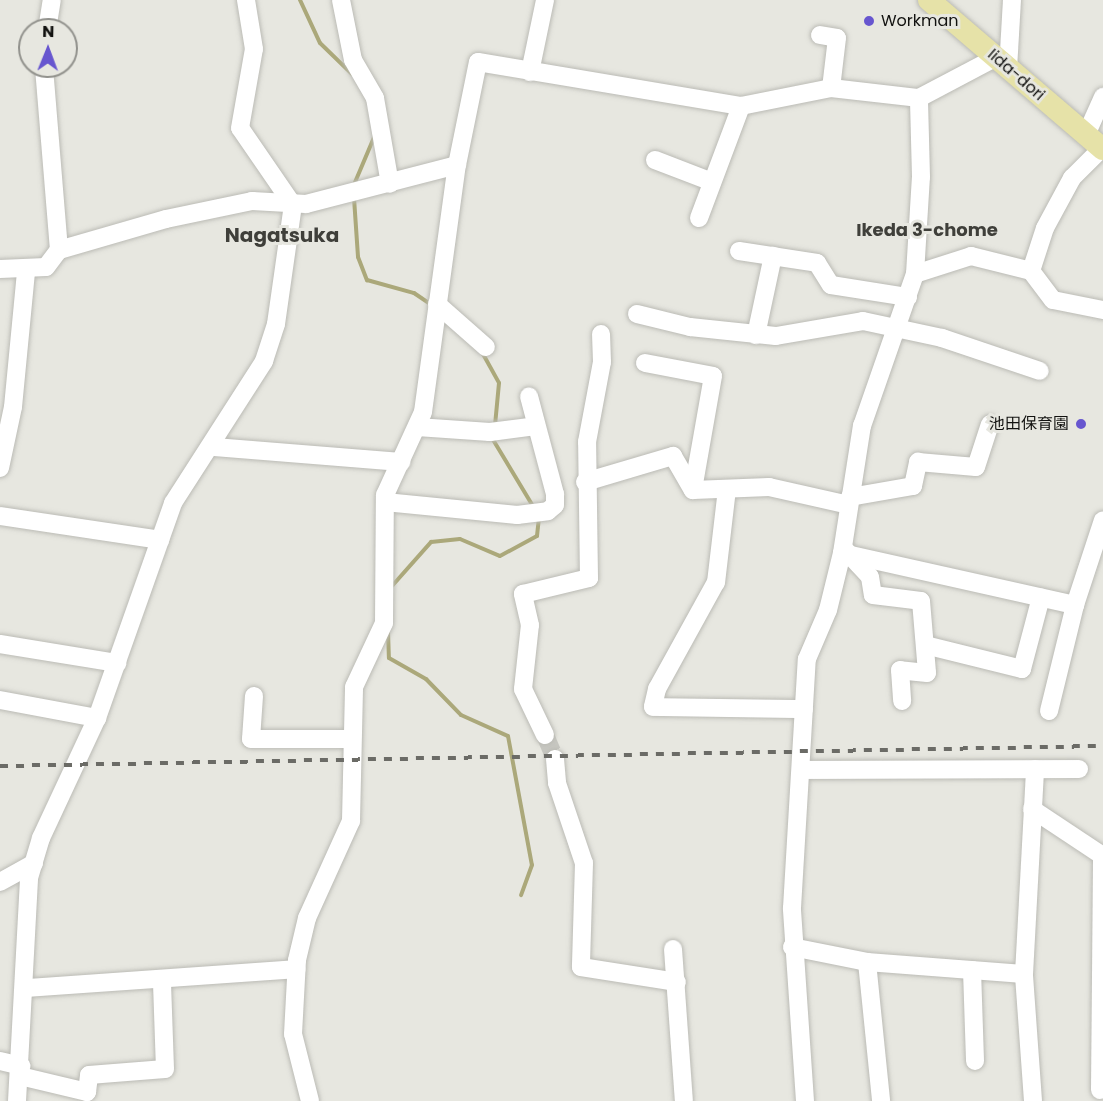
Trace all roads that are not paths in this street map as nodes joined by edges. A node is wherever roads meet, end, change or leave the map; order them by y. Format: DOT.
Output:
graph roads {
  1 [pos="52,0"];
  2 [pos="246,0"];
  3 [pos="341,0"];
  4 [pos="545,0"];
  5 [pos="929,0"];
  6 [pos="1012,0"];
  7 [pos="49,18"];
  8 [pos="820,35"];
  9 [pos="1001,63"];
  10 [pos="530,72"];
  11 [pos="45,78"];
  12 [pos="831,88"];
  13 [pos="1103,97"];
  14 [pos="919,98"];
  15 [pos="741,106"];
  16 [pos="1097,144"];
  17 [pos="655,160"];
  18 [pos="457,165"];
  19 [pos="712,182"];
  20 [pos="390,184"];
  21 [pos="293,205"];
  22 [pos="699,218"];
  23 [pos="59,250"];
  24 [pos="739,251"];
  25 [pos="773,256"];
  26 [pos="0,269"];
  27 [pos="26,271"];
  28 [pos="1031,271"];
  29 [pos="915,274"];
  30 [pos="908,297"];
  31 [pos="436,304"];
  32 [pos="1103,310"];
  33 [pos="637,314"];
  34 [pos="898,332"];
  35 [pos="601,334"];
  36 [pos="756,335"];
  37 [pos="486,347"];
  38 [pos="645,363"];
  39 [pos="1040,371"];
  40 [pos="529,396"];
  41 [pos="990,424"];
  42 [pos="536,426"];
  43 [pos="417,427"];
  44 [pos="214,447"];
  45 [pos="401,462"];
  46 [pos="0,468"];
  47 [pos="585,482"];
  48 [pos="727,489"];
  49 [pos="693,490"];
  50 [pos="849,501"];
  51 [pos="385,502"];
  52 [pos="0,516"];
  53 [pos="1103,520"];
  54 [pos="160,540"];
  55 [pos="1099,547"];
  56 [pos="844,552"];
  57 [pos="1041,597"];
  58 [pos="1076,605"];
  59 [pos="0,644"];
  60 [pos="925,645"];
  61 [pos="117,663"];
  62 [pos="254,696"];
  63 [pos="0,700"];
  64 [pos="902,701"];
  65 [pos="804,708"];
  66 [pos="1049,711"];
  67 [pos="97,718"];
  68 [pos="545,735"];
  69 [pos="352,739"];
  70 [pos="555,759"];
  71 [pos="1035,769"];
  72 [pos="1079,769"];
  73 [pos="802,770"];
  74 [pos="1032,808"];
  75 [pos="1102,856"];
  76 [pos="34,864"];
  77 [pos="0,882"];
  78 [pos="792,947"];
  79 [pos="673,949"];
  80 [pos="867,962"];
  81 [pos="296,969"];
  82 [pos="972,970"];
  83 [pos="1024,974"];
  84 [pos="162,981"];
  85 [pos="677,982"];
  86 [pos="27,988"];
  87 [pos="1101,989"];
  88 [pos="1102,1058"];
  89 [pos="975,1060"];
  90 [pos="0,1061"];
  91 [pos="21,1071"];
  92 [pos="1101,1090"];
  93 [pos="17,1101"];
  94 [pos="310,1101"];
  95 [pos="684,1101"];
  96 [pos="805,1101"];
  97 [pos="881,1101"];
  98 [pos="1033,1101"];
  1 -- 7 [label="street"];
  2 -- 21 [label="street"];
  3 -- 20 [label="street"];
  4 -- 10 [label="street"];
  5 -- 9 [label="main road, Iida-dori"];
  6 -- 9 [label="street"];
  8 -- 12 [label="street"];
  9 -- 14 [label="street"];
  9 -- 16 [label="main road, Iida-dori"];
  10 -- 15 [label="street"];
  10 -- 18 [label="street"];
  11 -- 23 [label="street"];
  12 -- 14 [label="street"];
  12 -- 15 [label="street"];
  13 -- 16 [label="street"];
  14 -- 29 [label="street"];
  15 -- 19 [label="street"];
  16 -- 28 [label="street"];
  17 -- 19 [label="street"];
  18 -- 20 [label="street"];
  18 -- 31 [label="street"];
  19 -- 22 [label="street"];
  20 -- 21 [label="street"];
  21 -- 23 [label="street"];
  21 -- 44 [label="street"];
  23 -- 27 [label="street"];
  24 -- 25 [label="street"];
  25 -- 30 [label="street"];
  25 -- 36 [label="street"];
  26 -- 27 [label="street"];
  27 -- 46 [label="street"];
  28 -- 29 [label="street"];
  28 -- 32 [label="street"];
  29 -- 30 [label="street"];
  30 -- 34 [label="street"];
  31 -- 37 [label="street"];
  31 -- 43 [label="street"];
  33 -- 36 [label="street"];
  34 -- 36 [label="street"];
  34 -- 39 [label="street"];
  34 -- 50 [label="street"];
  35 -- 47 [label="street"];
  38 -- 49 [label="street"];
  40 -- 42 [label="street"];
  41 -- 50 [label="street"];
  42 -- 43 [label="street"];
  42 -- 51 [label="street"];
  43 -- 45 [label="street"];
  44 -- 45 [label="street"];
  44 -- 54 [label="street"];
  45 -- 51 [label="street"];
  47 -- 49 [label="street"];
  47 -- 68 [label="street"];
  48 -- 49 [label="street"];
  48 -- 50 [label="street"];
  48 -- 65 [label="street"];
  50 -- 56 [label="street"];
  51 -- 69 [label="street"];
  52 -- 54 [label="street"];
  53 -- 55 [label="street"];
  54 -- 61 [label="street"];
  55 -- 58 [label="street"];
  56 -- 57 [label="street"];
  56 -- 60 [label="street"];
  56 -- 65 [label="street"];
  57 -- 58 [label="street"];
  57 -- 60 [label="street"];
  58 -- 66 [label="street"];
  59 -- 61 [label="street"];
  60 -- 64 [label="street"];
  61 -- 67 [label="street"];
  62 -- 69 [label="street"];
  63 -- 67 [label="street"];
  65 -- 73 [label="street"];
  67 -- 76 [label="street"];
  69 -- 81 [label="street"];
  70 -- 85 [label="street"];
  71 -- 72 [label="street"];
  71 -- 73 [label="street"];
  71 -- 74 [label="street"];
  73 -- 78 [label="street"];
  74 -- 75 [label="street"];
  74 -- 83 [label="street"];
  75 -- 87 [label="street"];
  76 -- 77 [label="street"];
  76 -- 86 [label="street"];
  78 -- 80 [label="street"];
  78 -- 96 [label="street"];
  79 -- 85 [label="street"];
  80 -- 82 [label="street"];
  80 -- 97 [label="street"];
  81 -- 84 [label="street"];
  81 -- 94 [label="street"];
  82 -- 83 [label="street"];
  82 -- 89 [label="street"];
  83 -- 98 [label="street"];
  84 -- 86 [label="street"];
  84 -- 91 [label="street"];
  85 -- 95 [label="street"];
  86 -- 91 [label="street"];
  87 -- 88 [label="street"];
  88 -- 92 [label="street"];
  90 -- 91 [label="street"];
  91 -- 93 [label="street"];
}
